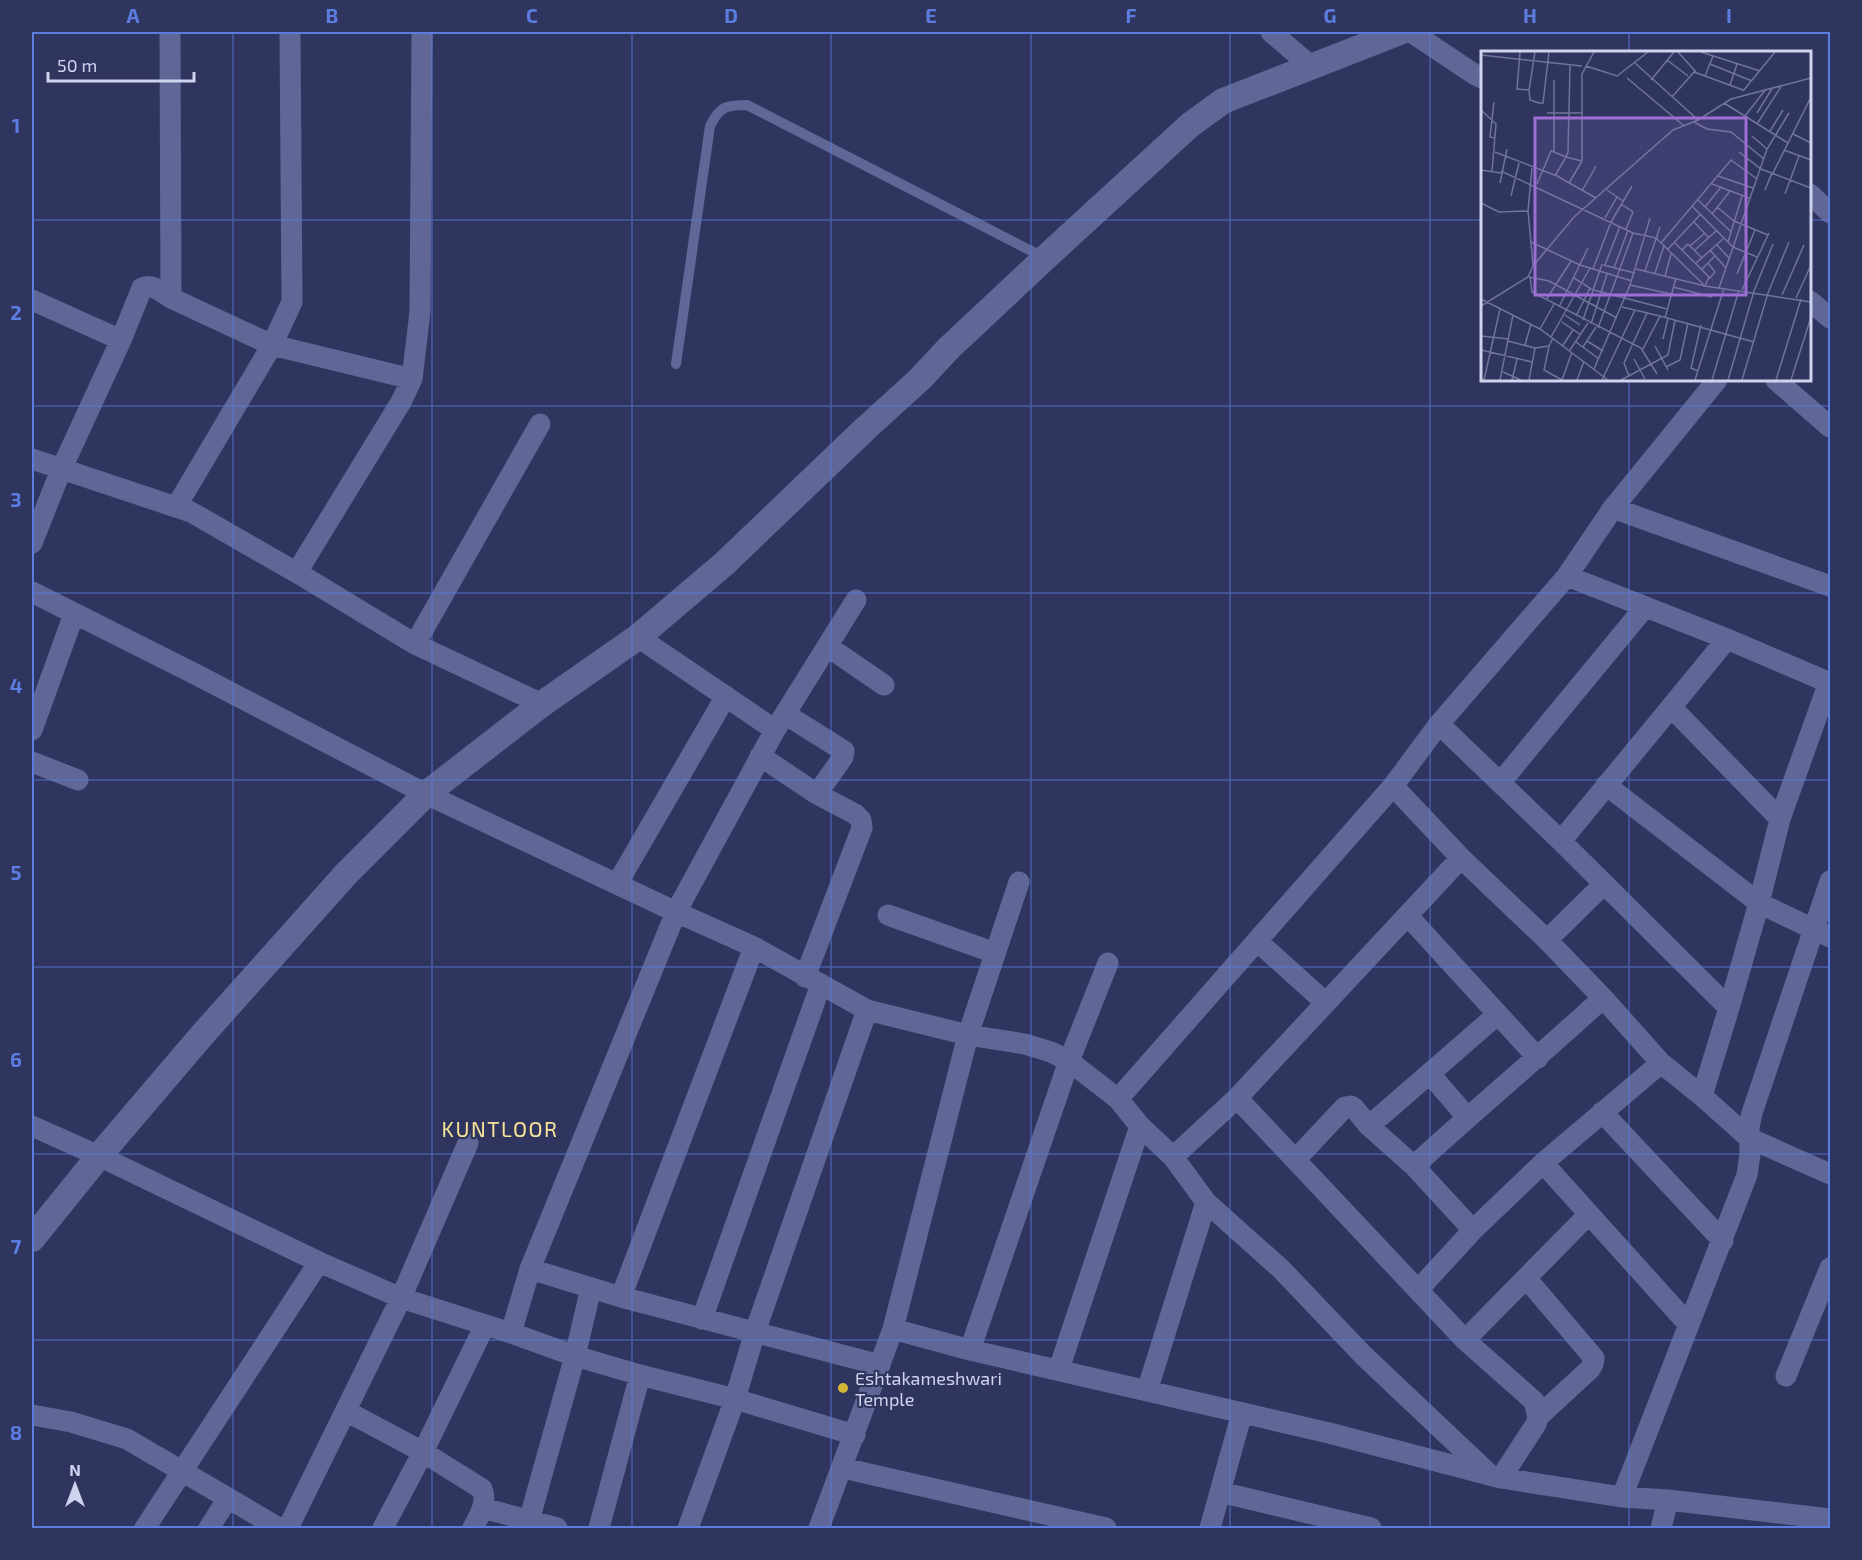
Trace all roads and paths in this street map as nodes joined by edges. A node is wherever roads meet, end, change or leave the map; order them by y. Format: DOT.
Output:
graph roads {
  1 [pos="170,32"];
  2 [pos="290,32"];
  3 [pos="422,32"];
  4 [pos="1270,32"];
  5 [pos="1400,32"];
  6 [pos="1411,32"];
  7 [pos="1312,67"];
  8 [pos="1481,78"];
  9 [pos="1811,196"];
  10 [pos="1830,213"];
  11 [pos="1045,258"];
  12 [pos="171,298"];
  13 [pos="32,300"];
  14 [pos="1811,303"];
  15 [pos="1830,318"];
  16 [pos="121,340"];
  17 [pos="272,345"];
  18 [pos="676,364"];
  19 [pos="412,379"];
  20 [pos="1716,381"];
  21 [pos="1777,381"];
  22 [pos="540,424"];
  23 [pos="1830,427"];
  24 [pos="32,459"];
  25 [pos="61,470"];
  26 [pos="176,507"];
  27 [pos="1613,508"];
  28 [pos="32,543"];
  29 [pos="297,573"];
  30 [pos="1567,576"];
  31 [pos="1830,586"];
  32 [pos="32,592"];
  33 [pos="856,600"];
  34 [pos="1645,607"];
  35 [pos="74,614"];
  36 [pos="638,637"];
  37 [pos="1727,639"];
  38 [pos="415,644"];
  39 [pos="827,646"];
  40 [pos="1829,682"];
  41 [pos="884,685"];
  42 [pos="726,696"];
  43 [pos="542,704"];
  44 [pos="1671,707"];
  45 [pos="780,722"];
  46 [pos="1438,724"];
  47 [pos="32,730"];
  48 [pos="760,756"];
  49 [pos="32,762"];
  50 [pos="78,780"];
  51 [pos="1500,783"];
  52 [pos="1606,785"];
  53 [pos="1393,786"];
  54 [pos="426,794"];
  55 [pos="817,794"];
  56 [pos="1780,819"];
  57 [pos="1561,841"];
  58 [pos="1461,858"];
  59 [pos="1830,881"];
  60 [pos="1019,882"];
  61 [pos="617,884"];
  62 [pos="1604,884"];
  63 [pos="1759,903"];
  64 [pos="676,912"];
  65 [pos="888,915"];
  66 [pos="1408,916"];
  67 [pos="1822,934"];
  68 [pos="1547,940"];
  69 [pos="1257,941"];
  70 [pos="754,947"];
  71 [pos="995,953"];
  72 [pos="1108,963"];
  73 [pos="813,980"];
  74 [pos="1603,998"];
  75 [pos="1326,1003"];
  76 [pos="1729,1008"];
  77 [pos="867,1010"];
  78 [pos="1498,1014"];
  79 [pos="968,1035"];
  80 [pos="1538,1058"];
  81 [pos="1069,1061"];
  82 [pos="1661,1063"];
  83 [pos="1430,1074"];
  84 [pos="1702,1096"];
  85 [pos="1237,1098"];
  86 [pos="1118,1099"];
  87 [pos="1602,1112"];
  88 [pos="1467,1117"];
  89 [pos="32,1126"];
  90 [pos="1140,1126"];
  91 [pos="1369,1126"];
  92 [pos="1749,1138"];
  93 [pos="468,1143"];
  94 [pos="99,1156"];
  95 [pos="1173,1157"];
  96 [pos="1296,1159"];
  97 [pos="1543,1163"];
  98 [pos="1414,1166"];
  99 [pos="1830,1174"];
  100 [pos="1206,1202"];
  101 [pos="1589,1214"];
  102 [pos="1473,1230"];
  103 [pos="32,1239"];
  104 [pos="1723,1241"];
  105 [pos="319,1262"];
  106 [pos="1830,1268"];
  107 [pos="530,1269"];
  108 [pos="1526,1278"];
  109 [pos="591,1288"];
  110 [pos="1418,1290"];
  111 [pos="621,1297"];
  112 [pos="401,1298"];
  113 [pos="702,1319"];
  114 [pos="485,1325"];
  115 [pos="1689,1325"];
  116 [pos="893,1329"];
  117 [pos="756,1332"];
  118 [pos="511,1333"];
  119 [pos="1465,1340"];
  120 [pos="970,1350"];
  121 [pos="575,1356"];
  122 [pos="880,1365"];
  123 [pos="1059,1369"];
  124 [pos="640,1375"];
  125 [pos="1786,1376"];
  126 [pos="1147,1391"];
  127 [pos="735,1399"];
  128 [pos="346,1411"];
  129 [pos="1242,1413"];
  130 [pos="32,1414"];
  131 [pos="1538,1417"];
  132 [pos="855,1435"];
  133 [pos="423,1452"];
  134 [pos="843,1468"];
  135 [pos="181,1471"];
  136 [pos="1495,1476"];
  137 [pos="1220,1492"];
  138 [pos="1622,1497"];
  139 [pos="228,1498"];
  140 [pos="1668,1500"];
  141 [pos="483,1508"];
  142 [pos="1830,1520"];
  143 [pos="1804,1523"];
  144 [pos="528,1525"];
  145 [pos="145,1528"];
  146 [pos="209,1528"];
  147 [pos="279,1528"];
  148 [pos="288,1528"];
  149 [pos="383,1528"];
  150 [pos="473,1528"];
  151 [pos="557,1528"];
  152 [pos="599,1528"];
  153 [pos="688,1528"];
  154 [pos="819,1528"];
  155 [pos="1106,1528"];
  156 [pos="1210,1528"];
  157 [pos="1371,1528"];
  158 [pos="1661,1528"];
  1 -- 12 [label="street"];
  2 -- 17 [label="street"];
  3 -- 19 [label="street"];
  4 -- 7 [label="street"];
  5 -- 7 [label="street"];
  6 -- 8 [label="street"];
  7 -- 11 [label="street"];
  9 -- 10 [label="street"];
  11 -- 18 [label="lane"];
  11 -- 36 [label="street"];
  12 -- 16 [label="street"];
  12 -- 17 [label="street"];
  13 -- 16 [label="street"];
  14 -- 15 [label="street"];
  16 -- 25 [label="street"];
  17 -- 19 [label="street"];
  17 -- 26 [label="street"];
  19 -- 29 [label="street"];
  20 -- 27 [label="street"];
  21 -- 23 [label="street"];
  22 -- 38 [label="street"];
  24 -- 25 [label="street"];
  25 -- 26 [label="street"];
  25 -- 28 [label="street"];
  26 -- 29 [label="street"];
  27 -- 30 [label="street"];
  27 -- 31 [label="street"];
  29 -- 38 [label="street"];
  30 -- 34 [label="street"];
  30 -- 46 [label="street"];
  32 -- 35 [label="street"];
  33 -- 39 [label="street"];
  34 -- 37 [label="street"];
  34 -- 51 [label="street"];
  35 -- 47 [label="street"];
  35 -- 54 [label="street"];
  36 -- 42 [label="street"];
  36 -- 43 [label="street"];
  37 -- 40 [label="street"];
  37 -- 44 [label="street"];
  38 -- 43 [label="street"];
  39 -- 41 [label="street"];
  39 -- 45 [label="street"];
  40 -- 56 [label="street"];
  42 -- 45 [label="street"];
  42 -- 61 [label="street"];
  43 -- 54 [label="street"];
  44 -- 52 [label="street"];
  44 -- 56 [label="street"];
  45 -- 48 [label="street"];
  45 -- 55 [label="street"];
  46 -- 51 [label="street"];
  46 -- 53 [label="street"];
  48 -- 55 [label="street"];
  48 -- 64 [label="street"];
  49 -- 50 [label="street"];
  51 -- 57 [label="street"];
  52 -- 57 [label="street"];
  52 -- 63 [label="street"];
  53 -- 58 [label="street"];
  53 -- 69 [label="street"];
  54 -- 61 [label="street"];
  54 -- 94 [label="street"];
  55 -- 73 [label="street"];
  56 -- 63 [label="street"];
  57 -- 62 [label="street"];
  58 -- 66 [label="street"];
  58 -- 68 [label="street"];
  59 -- 67 [label="street"];
  60 -- 71 [label="street"];
  61 -- 64 [label="street"];
  62 -- 68 [label="street"];
  62 -- 76 [label="street"];
  63 -- 67 [label="street"];
  63 -- 76 [label="street"];
  64 -- 70 [label="street"];
  64 -- 107 [label="street"];
  65 -- 71 [label="street"];
  66 -- 75 [label="street"];
  66 -- 78 [label="street"];
  67 -- 92 [label="street"];
  68 -- 74 [label="street"];
  69 -- 75 [label="street"];
  69 -- 86 [label="street"];
  70 -- 73 [label="street"];
  70 -- 111 [label="street"];
  71 -- 79 [label="street"];
  72 -- 81 [label="street"];
  73 -- 77 [label="street"];
  73 -- 113 [label="street"];
  74 -- 80 [label="street"];
  74 -- 82 [label="street"];
  75 -- 85 [label="street"];
  76 -- 84 [label="street"];
  77 -- 79 [label="street"];
  77 -- 117 [label="street"];
  78 -- 80 [label="street"];
  78 -- 83 [label="street"];
  79 -- 81 [label="street"];
  79 -- 116 [label="street"];
  80 -- 88 [label="street"];
  81 -- 86 [label="street"];
  81 -- 120 [label="street"];
  82 -- 84 [label="street"];
  82 -- 87 [label="street"];
  83 -- 88 [label="street"];
  83 -- 91 [label="street"];
  84 -- 92 [label="street"];
  85 -- 95 [label="street"];
  85 -- 96 [label="street"];
  86 -- 90 [label="street"];
  87 -- 97 [label="street"];
  87 -- 104 [label="street"];
  88 -- 98 [label="street"];
  89 -- 94 [label="street"];
  90 -- 95 [label="street"];
  90 -- 123 [label="street"];
  91 -- 96 [label="street"];
  91 -- 98 [label="street"];
  92 -- 99 [label="street"];
  92 -- 104 [label="street"];
  93 -- 112 [label="street"];
  94 -- 103 [label="street"];
  94 -- 105 [label="street"];
  95 -- 100 [label="street"];
  96 -- 110 [label="street"];
  97 -- 101 [label="street"];
  97 -- 102 [label="street"];
  98 -- 102 [label="street"];
  100 -- 126 [label="street"];
  100 -- 136 [label="street"];
  101 -- 108 [label="street"];
  101 -- 115 [label="street"];
  102 -- 110 [label="street"];
  104 -- 115 [label="street"];
  105 -- 112 [label="street"];
  105 -- 135 [label="street"];
  106 -- 125 [label="street"];
  107 -- 109 [label="street"];
  107 -- 118 [label="street"];
  108 -- 119 [label="street"];
  108 -- 131 [label="street"];
  109 -- 111 [label="street"];
  109 -- 121 [label="street"];
  110 -- 119 [label="street"];
  111 -- 113 [label="street"];
  112 -- 114 [label="street"];
  112 -- 128 [label="street"];
  113 -- 117 [label="street"];
  114 -- 118 [label="street"];
  114 -- 133 [label="street"];
  115 -- 138 [label="street"];
  116 -- 120 [label="street"];
  116 -- 122 [label="street"];
  117 -- 122 [label="street"];
  117 -- 127 [label="street"];
  118 -- 121 [label="street"];
  119 -- 131 [label="street"];
  120 -- 123 [label="street"];
  121 -- 124 [label="street"];
  121 -- 144 [label="street"];
  122 -- 132 [label="street"];
  123 -- 126 [label="street"];
  124 -- 127 [label="street"];
  124 -- 152 [label="street"];
  126 -- 129 [label="street"];
  127 -- 132 [label="street"];
  127 -- 153 [label="street"];
  128 -- 133 [label="street"];
  128 -- 148 [label="street"];
  129 -- 136 [label="street"];
  129 -- 137 [label="street"];
  130 -- 135 [label="street"];
  131 -- 136 [label="street"];
  132 -- 134 [label="street"];
  133 -- 141 [label="street"];
  133 -- 149 [label="street"];
  134 -- 154 [label="street"];
  134 -- 155 [label="street"];
  135 -- 139 [label="street"];
  135 -- 145 [label="street"];
  136 -- 138 [label="street"];
  137 -- 156 [label="street"];
  137 -- 157 [label="street"];
  138 -- 140 [label="street"];
  139 -- 146 [label="street"];
  139 -- 147 [label="street"];
  140 -- 143 [label="street"];
  140 -- 158 [label="street"];
  141 -- 144 [label="street"];
  141 -- 150 [label="street"];
  142 -- 143 [label="street"];
  144 -- 151 [label="street"];
}
